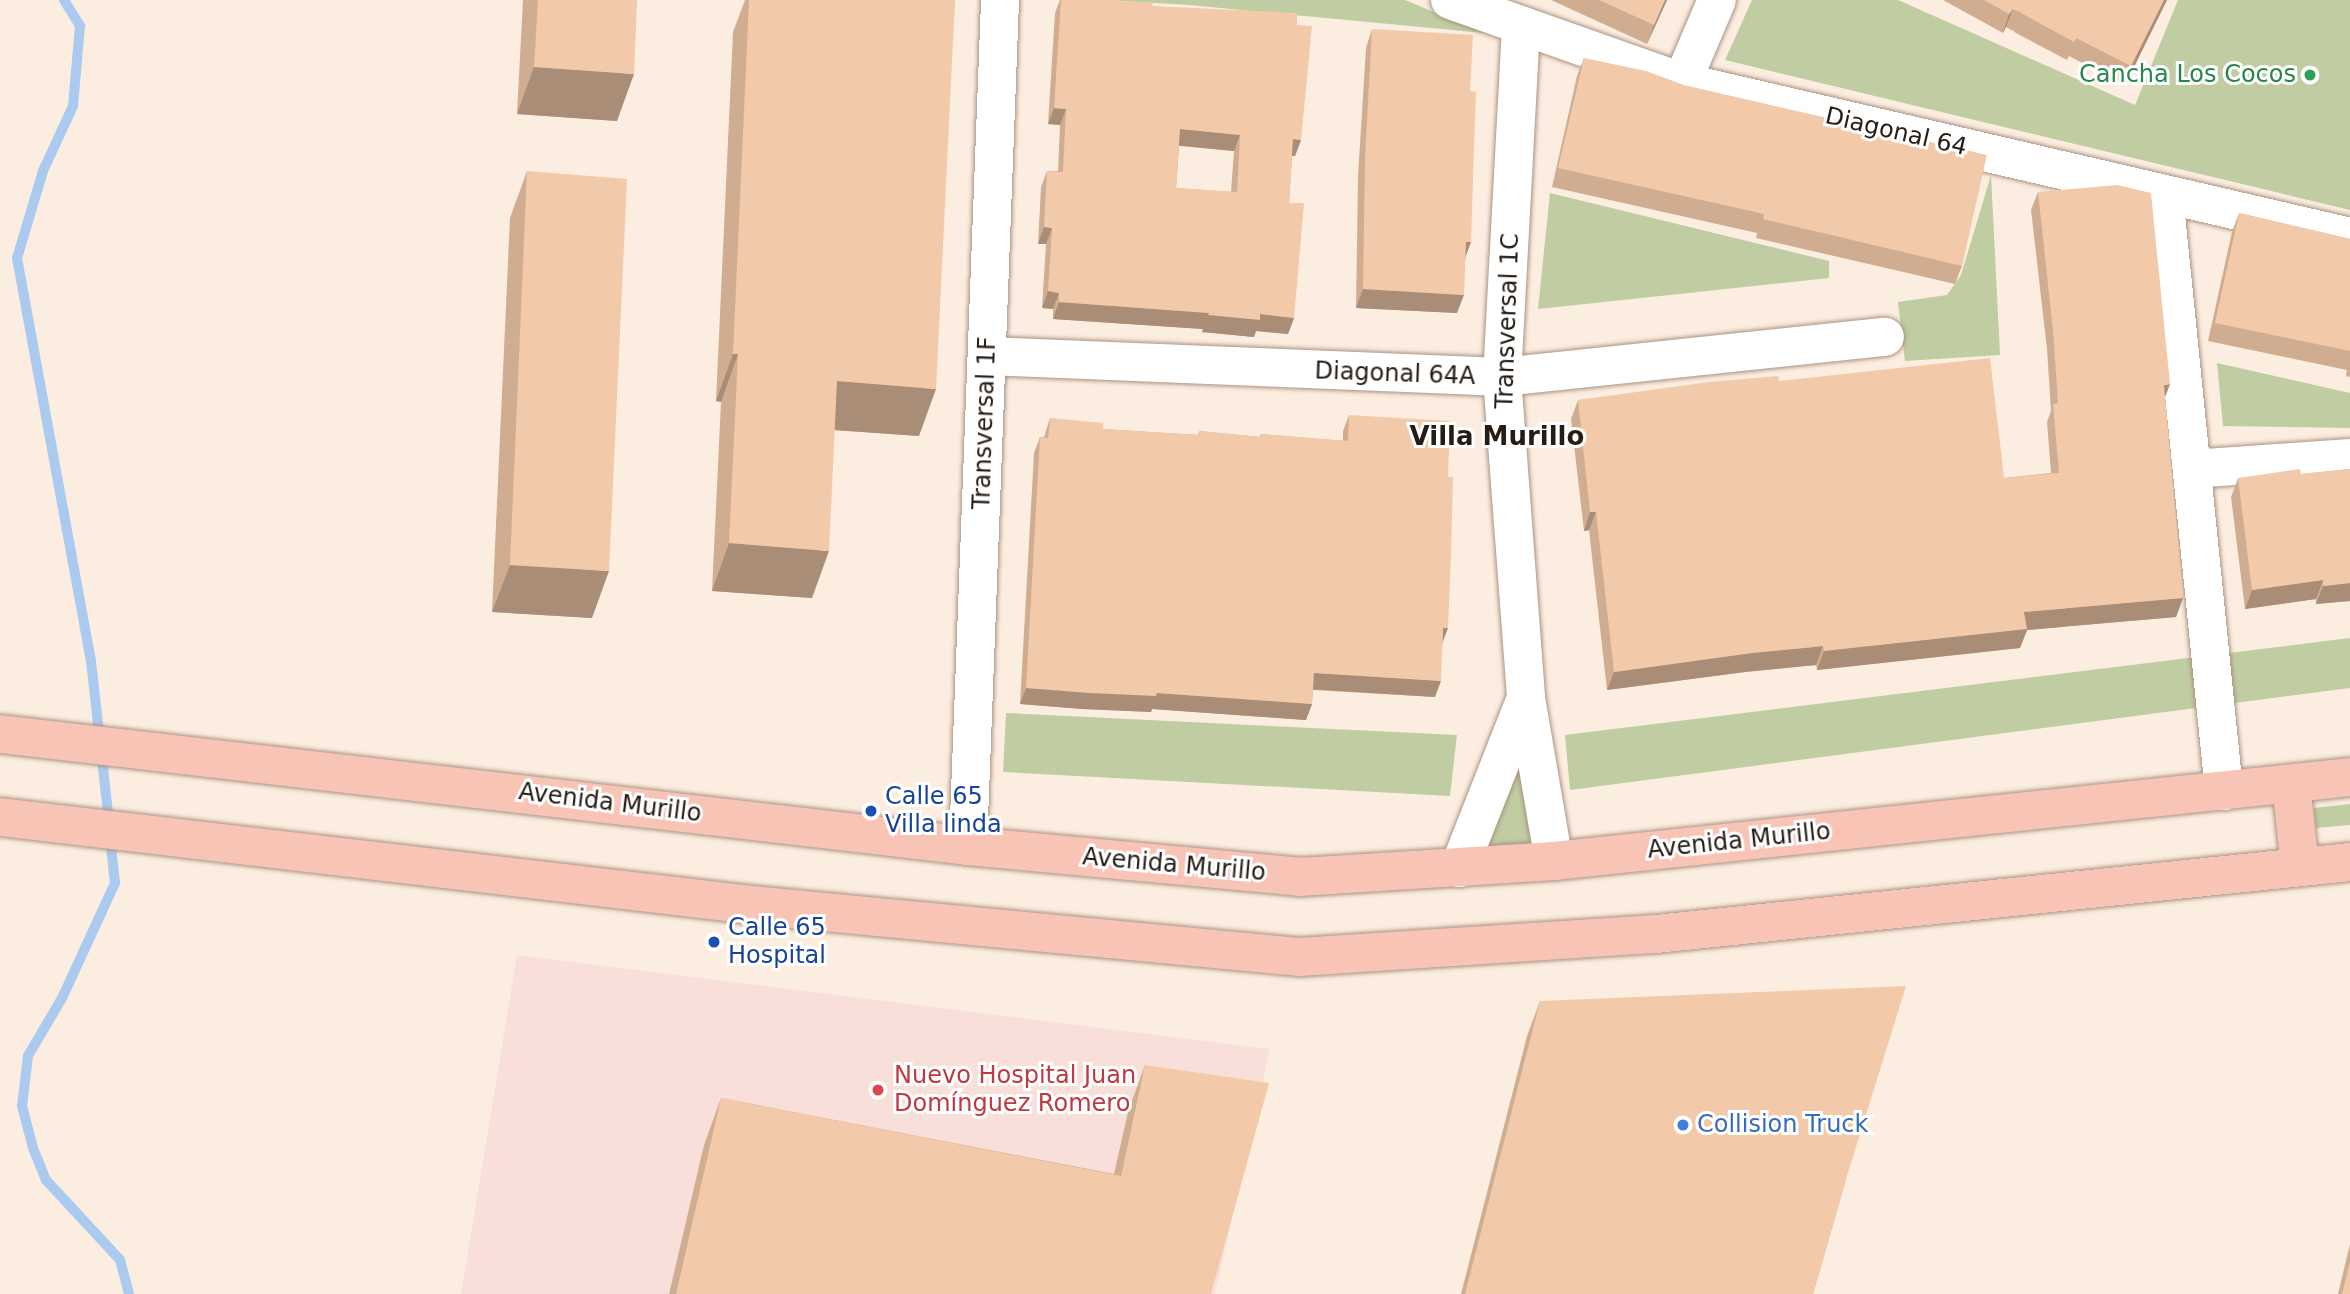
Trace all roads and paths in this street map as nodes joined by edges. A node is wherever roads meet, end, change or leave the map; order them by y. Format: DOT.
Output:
graph roads {
  1 [pos="1000,0"];
  2 [pos="1717,0"];
  3 [pos="1460,2"];
  4 [pos="1521,27"];
  5 [pos="1682,82"];
  6 [pos="2164,195"];
  7 [pos="2350,237"];
  8 [pos="1885,337"];
  9 [pos="987,356"];
  10 [pos="1502,377"];
  11 [pos="2350,458"];
  12 [pos="2192,469"];
  13 [pos="1526,698"];
  14 [pos="0,734"];
  15 [pos="2350,777"];
  16 [pos="2291,784"];
  17 [pos="2224,791"];
  18 [pos="0,817"];
  19 [pos="968,846"];
  20 [pos="1553,861"];
  21 [pos="2350,862"];
  22 [pos="2300,867"];
  23 [pos="1459,868"];
  1 -- 9 [label="street, Transversal 1F"];
  2 -- 5 [label="street"];
  3 -- 4 [label="street, Diagonal 64"];
  4 -- 5 [label="street, Diagonal 64"];
  4 -- 10 [label="street, Transversal 1C"];
  5 -- 6 [label="street, Diagonal 64"];
  6 -- 7 [label="street, Diagonal 64"];
  6 -- 12 [label="street"];
  8 -- 10 [label="street, Diagonal 64A"];
  9 -- 10 [label="street, Diagonal 64A"];
  9 -- 19 [label="street, Transversal 1F"];
  10 -- 13 [label="street, Transversal 1C"];
  11 -- 12 [label="street"];
  12 -- 17 [label="street"];
  13 -- 20 [label="street, Transversal 1C"];
  13 -- 23 [label="street, Transversal 1C"];
  14 -- 19 [label="main road, Avenida Murillo"];
  15 -- 16 [label="main road, Avenida Murillo"];
  16 -- 17 [label="main road, Avenida Murillo"];
  16 -- 22 [label="main road"];
  17 -- 20 [label="main road, Avenida Murillo"];
  18 -- 22 [label="main road"];
  19 -- 23 [label="main road, Avenida Murillo"];
  20 -- 23 [label="main road, Avenida Murillo"];
  21 -- 22 [label="main road"];
}
